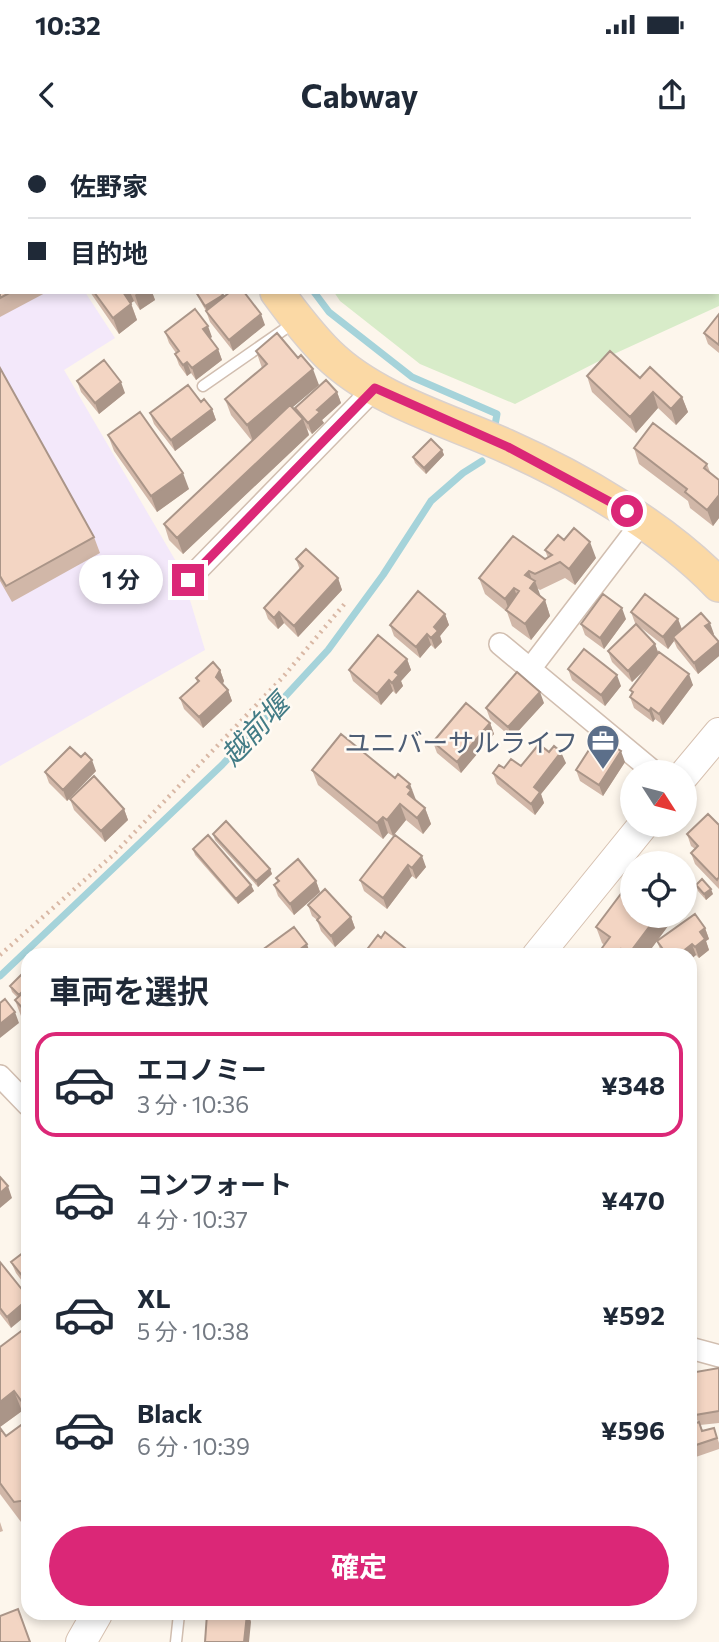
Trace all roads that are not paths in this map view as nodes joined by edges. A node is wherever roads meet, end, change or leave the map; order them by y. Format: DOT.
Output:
graph roads {
  1 [pos="278,294"];
  2 [pos="298,320"];
  3 [pos="203,386"];
  4 [pos="375,388"];
  5 [pos="643,521"];
  6 [pos="188,580"];
  7 [pos="719,585"];
  8 [pos="500,644"];
  9 [pos="530,669"];
  10 [pos="719,733"];
  11 [pos="640,760"];
  12 [pos="696,760"];
  13 [pos="633,837"];
  14 [pos="543,948"];
  15 [pos="0,1076"];
  16 [pos="21,1098"];
  17 [pos="697,1350"];
  18 [pos="719,1356"];
  19 [pos="94,1620"];
  20 [pos="178,1620"];
  21 [pos="81,1642"];
  22 [pos="176,1642"];
  1 -- 2 [label="main road"];
  2 -- 3 [label="lane"];
  2 -- 4 [label="main road"];
  4 -- 5 [label="main road"];
  4 -- 6 [label="street"];
  5 -- 7 [label="main road"];
  5 -- 9 [label="street"];
  8 -- 9 [label="street"];
  9 -- 11 [label="street"];
  10 -- 12 [label="main road"];
  13 -- 14 [label="main road"];
  15 -- 16 [label="street"];
  17 -- 18 [label="street"];
  19 -- 21 [label="main road"];
  20 -- 22 [label="lane"];
}
